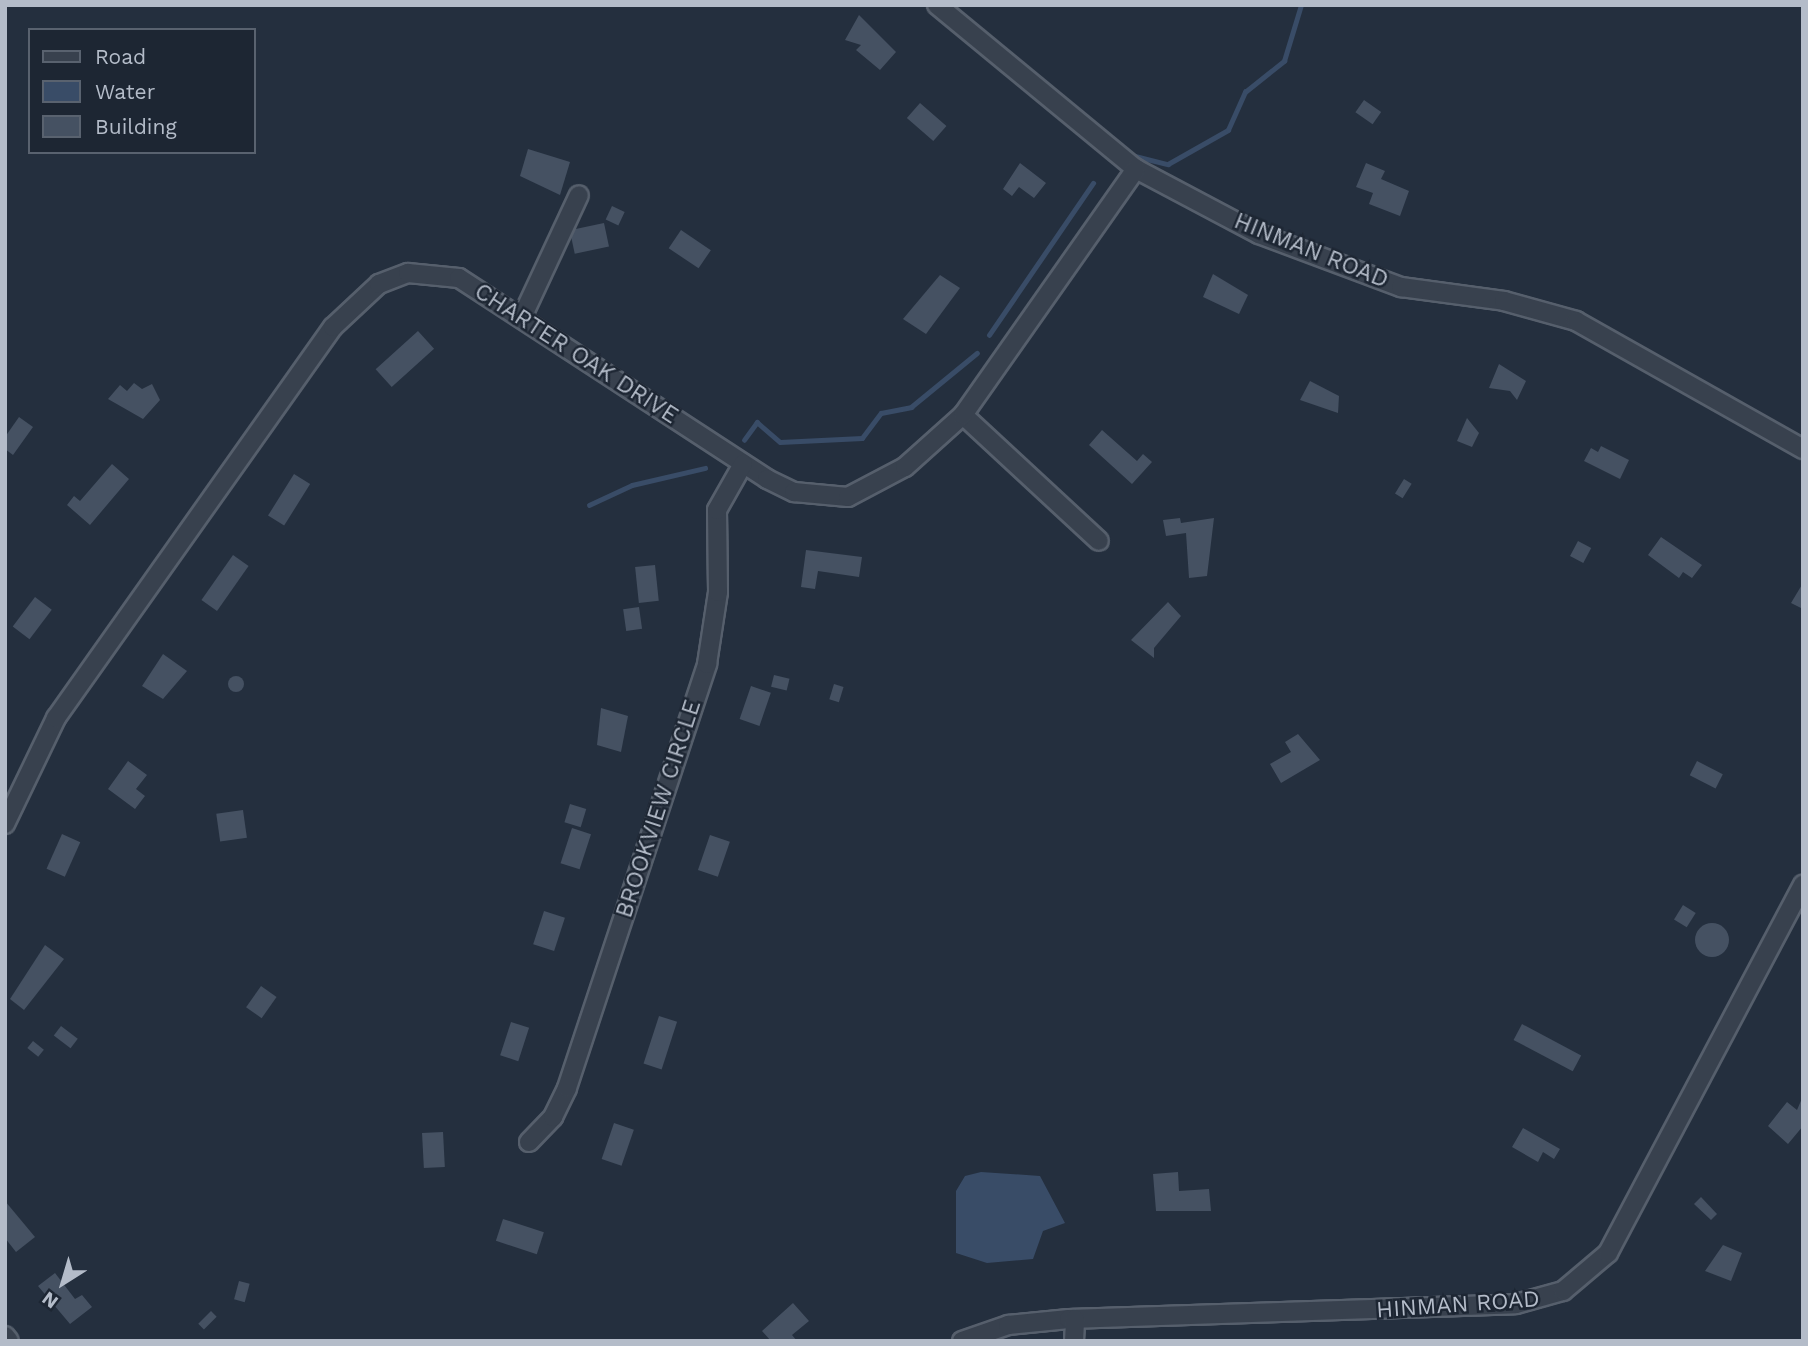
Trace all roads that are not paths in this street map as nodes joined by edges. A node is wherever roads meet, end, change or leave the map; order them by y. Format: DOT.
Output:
graph roads {
  1 [pos="937,5"];
  2 [pos="1136,169"];
  3 [pos="579,195"];
  4 [pos="523,315"];
  5 [pos="963,415"];
  6 [pos="1803,449"];
  7 [pos="743,464"];
  8 [pos="1099,541"];
  9 [pos="5,824"];
  10 [pos="1803,884"];
  11 [pos="530,1142"];
  12 [pos="1075,1319"];
  13 [pos="5,1336"];
  14 [pos="9,1341"];
  15 [pos="961,1341"];
  16 [pos="1074,1341"];
  1 -- 2 [label="street, HINMAN ROAD"];
  2 -- 5 [label="street, CHARTER OAK DRIVE"];
  2 -- 6 [label="street, HINMAN ROAD"];
  3 -- 4 [label="street"];
  4 -- 7 [label="street, CHARTER OAK DRIVE"];
  4 -- 9 [label="street, CHARTER OAK DRIVE"];
  5 -- 7 [label="street, CHARTER OAK DRIVE"];
  5 -- 8 [label="street"];
  7 -- 11 [label="street, BROOKVIEW CIRCLE"];
  10 -- 12 [label="street, HINMAN ROAD"];
  12 -- 15 [label="street, HINMAN ROAD"];
  12 -- 16 [label="street"];
  13 -- 14 [label="street"];
}
